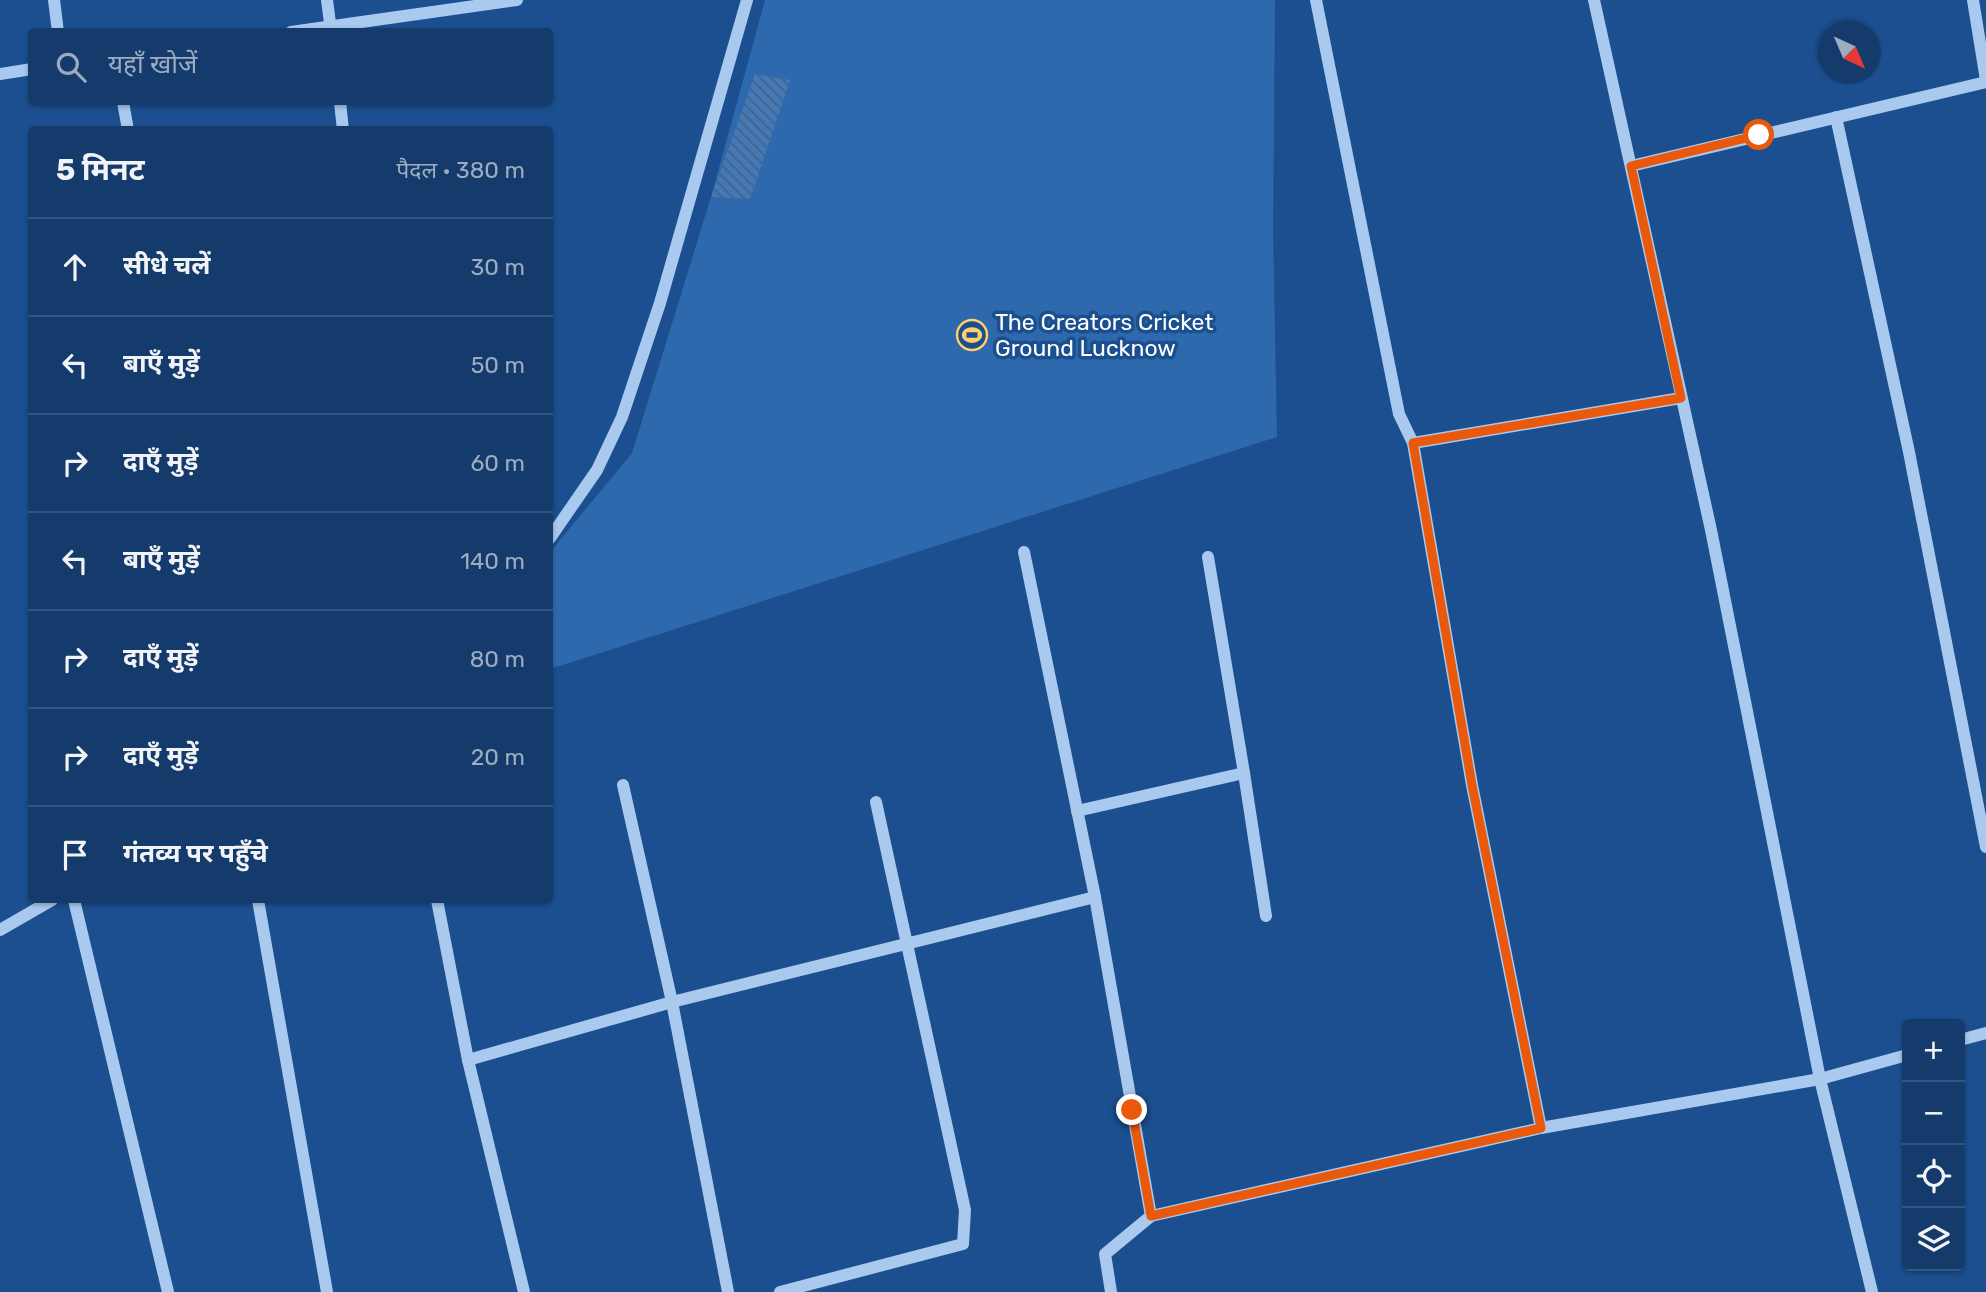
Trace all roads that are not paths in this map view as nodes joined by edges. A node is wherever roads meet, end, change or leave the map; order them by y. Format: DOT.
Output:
graph roads {
  1 [pos="54,0"];
  2 [pos="327,0"];
  3 [pos="517,0"];
  4 [pos="747,0"];
  5 [pos="1316,0"];
  6 [pos="1594,0"];
  7 [pos="1973,0"];
  8 [pos="58,28"];
  9 [pos="330,28"];
  10 [pos="336,28"];
  11 [pos="28,70"];
  12 [pos="0,74"];
  13 [pos="1986,81"];
  14 [pos="124,105"];
  15 [pos="340,105"];
  16 [pos="1836,117"];
  17 [pos="127,126"];
  18 [pos="343,126"];
  19 [pos="1631,166"];
  20 [pos="1681,398"];
  21 [pos="1413,443"];
  22 [pos="553,534"];
  23 [pos="1024,552"];
  24 [pos="1208,557"];
  25 [pos="1244,773"];
  26 [pos="623,785"];
  27 [pos="876,802"];
  28 [pos="1077,811"];
  29 [pos="1986,847"];
  30 [pos="1095,897"];
  31 [pos="47,903"];
  32 [pos="75,903"];
  33 [pos="259,903"];
  34 [pos="438,903"];
  35 [pos="1266,916"];
  36 [pos="0,930"];
  37 [pos="906,943"];
  38 [pos="672,1002"];
  39 [pos="1986,1032"];
  40 [pos="1965,1038"];
  41 [pos="1902,1056"];
  42 [pos="468,1060"];
  43 [pos="1820,1079"];
  44 [pos="1541,1128"];
  45 [pos="1151,1216"];
  46 [pos="168,1292"];
  47 [pos="327,1292"];
  48 [pos="524,1292"];
  49 [pos="728,1292"];
  50 [pos="780,1292"];
  51 [pos="1111,1292"];
  52 [pos="1871,1292"];
  1 -- 8 [label="street"];
  2 -- 9 [label="street"];
  3 -- 10 [label="street"];
  4 -- 22 [label="street"];
  5 -- 21 [label="street"];
  6 -- 19 [label="street"];
  7 -- 13 [label="street"];
  11 -- 12 [label="street"];
  13 -- 16 [label="street"];
  14 -- 17 [label="street"];
  15 -- 18 [label="street"];
  16 -- 19 [label="street"];
  16 -- 29 [label="street"];
  19 -- 20 [label="street"];
  20 -- 21 [label="street"];
  20 -- 43 [label="street"];
  21 -- 44 [label="street"];
  23 -- 28 [label="street"];
  24 -- 25 [label="street"];
  25 -- 28 [label="street"];
  25 -- 35 [label="street"];
  26 -- 38 [label="street"];
  27 -- 37 [label="street"];
  28 -- 30 [label="street"];
  30 -- 37 [label="street"];
  30 -- 45 [label="street"];
  31 -- 36 [label="street"];
  32 -- 46 [label="street"];
  33 -- 47 [label="street"];
  34 -- 42 [label="street"];
  37 -- 38 [label="street"];
  37 -- 50 [label="street"];
  38 -- 42 [label="street"];
  38 -- 49 [label="street"];
  39 -- 40 [label="street"];
  41 -- 43 [label="street"];
  42 -- 48 [label="street"];
  43 -- 44 [label="street"];
  43 -- 52 [label="street"];
  44 -- 45 [label="street"];
  45 -- 51 [label="street"];
}
